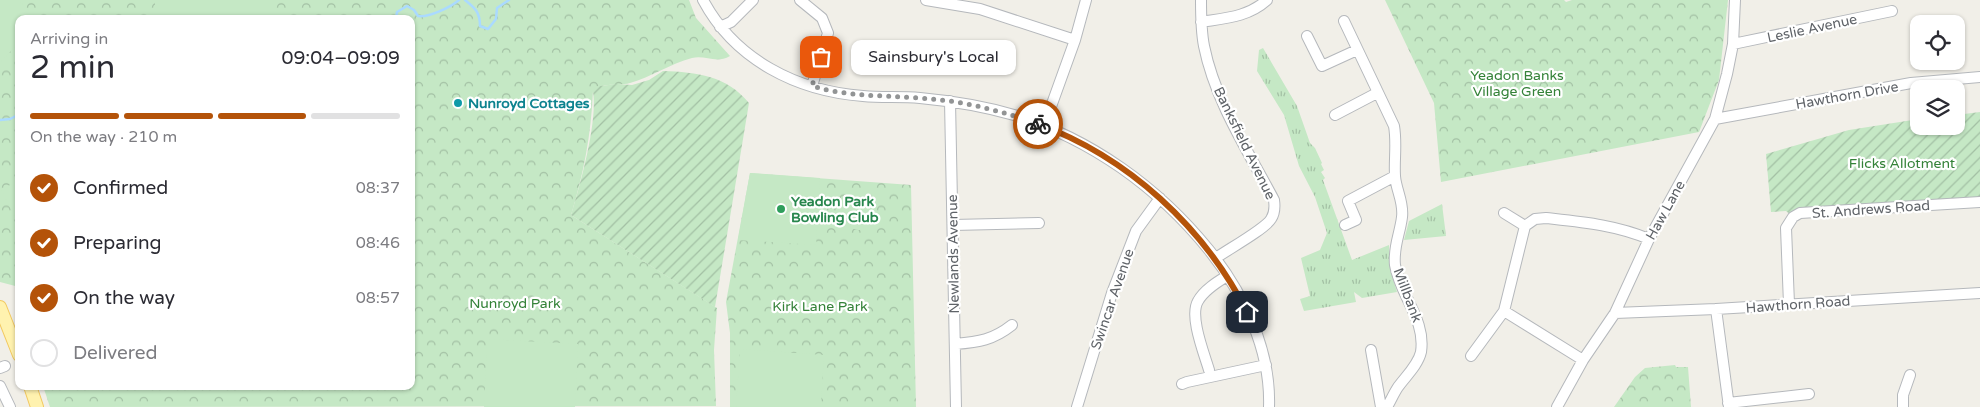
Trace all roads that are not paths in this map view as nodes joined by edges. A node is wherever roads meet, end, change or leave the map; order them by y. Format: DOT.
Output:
graph roads {
  1 [pos="703,0"];
  2 [pos="753,0"];
  3 [pos="800,0"];
  4 [pos="926,0"];
  5 [pos="1086,0"];
  6 [pos="1200,0"];
  7 [pos="1267,0"];
  8 [pos="1735,0"];
  9 [pos="1892,11"];
  10 [pos="1344,21"];
  11 [pos="1202,22"];
  12 [pos="720,27"];
  13 [pos="1307,36"];
  14 [pos="1075,40"];
  15 [pos="1733,44"];
  16 [pos="1357,50"];
  17 [pos="1980,77"];
  18 [pos="812,86"];
  19 [pos="1378,93"];
  20 [pos="950,101"];
  21 [pos="1335,115"];
  22 [pos="1715,119"];
  23 [pos="1044,126"];
  24 [pos="1395,176"];
  25 [pos="1160,198"];
  26 [pos="1980,202"];
  27 [pos="1504,213"];
  28 [pos="1039,223"];
  29 [pos="1346,225"];
  30 [pos="953,226"];
  31 [pos="1526,226"];
  32 [pos="1649,239"];
  33 [pos="1216,258"];
  34 [pos="1227,276"];
  35 [pos="1980,294"];
  36 [pos="1789,304"];
  37 [pos="0,307"];
  38 [pos="1716,309"];
  39 [pos="1504,311"];
  40 [pos="1615,313"];
  41 [pos="1012,325"];
  42 [pos="955,344"];
  43 [pos="15,345"];
  44 [pos="1370,350"];
  45 [pos="1471,356"];
  46 [pos="1583,360"];
  47 [pos="1266,365"];
  48 [pos="1208,370"];
  49 [pos="1910,376"];
  50 [pos="1182,384"];
  51 [pos="0,386"];
  52 [pos="31,390"];
  53 [pos="1809,394"];
  54 [pos="1729,405"];
  55 [pos="10,407"];
  56 [pos="37,407"];
  57 [pos="956,407"];
  58 [pos="1077,407"];
  59 [pos="1269,407"];
  60 [pos="1381,407"];
  61 [pos="1387,407"];
  62 [pos="1557,407"];
  63 [pos="1903,407"];
  1 -- 12 [label="street"];
  2 -- 12 [label="street"];
  3 -- 18 [label="street"];
  4 -- 14 [label="street"];
  5 -- 14 [label="street"];
  6 -- 11 [label="street, Banksfield Avenue"];
  7 -- 11 [label="street"];
  8 -- 15 [label="street, Haw Lane"];
  9 -- 15 [label="street, Leslie Avenue"];
  10 -- 16 [label="street, Millbank"];
  11 -- 33 [label="street, Banksfield Avenue"];
  12 -- 18 [label="street"];
  13 -- 16 [label="street"];
  14 -- 23 [label="street"];
  15 -- 22 [label="street, Haw Lane"];
  16 -- 19 [label="street, Millbank"];
  17 -- 22 [label="street, Hawthorn Drive"];
  18 -- 20 [label="street"];
  19 -- 21 [label="street"];
  19 -- 24 [label="street, Millbank"];
  20 -- 23 [label="street"];
  20 -- 30 [label="street, Newlands Avenue"];
  22 -- 32 [label="street, Haw Lane"];
  23 -- 25 [label="street"];
  24 -- 29 [label="street"];
  24 -- 61 [label="street, Millbank"];
  25 -- 33 [label="street"];
  25 -- 58 [label="street, Swincar Avenue"];
  26 -- 36 [label="street, St. Andrews Road"];
  27 -- 31 [label="street"];
  28 -- 30 [label="street"];
  30 -- 42 [label="street, Newlands Avenue"];
  31 -- 32 [label="street"];
  31 -- 39 [label="street"];
  32 -- 40 [label="street, Haw Lane"];
  33 -- 34 [label="street"];
  34 -- 47 [label="street"];
  34 -- 48 [label="street"];
  35 -- 36 [label="street, Hawthorn Road"];
  36 -- 38 [label="street, Hawthorn Road"];
  37 -- 43 [label="main road"];
  38 -- 40 [label="street, Hawthorn Road"];
  38 -- 54 [label="street"];
  39 -- 45 [label="street"];
  39 -- 46 [label="street"];
  40 -- 46 [label="street, Haw Lane"];
  41 -- 42 [label="street"];
  42 -- 57 [label="street, Newlands Avenue"];
  44 -- 60 [label="street"];
  46 -- 62 [label="street, Haw Lane"];
  47 -- 50 [label="street"];
  47 -- 59 [label="street"];
  49 -- 63 [label="street"];
  51 -- 55 [label="street"];
  52 -- 56 [label="main road"];
  53 -- 54 [label="street"];
}
